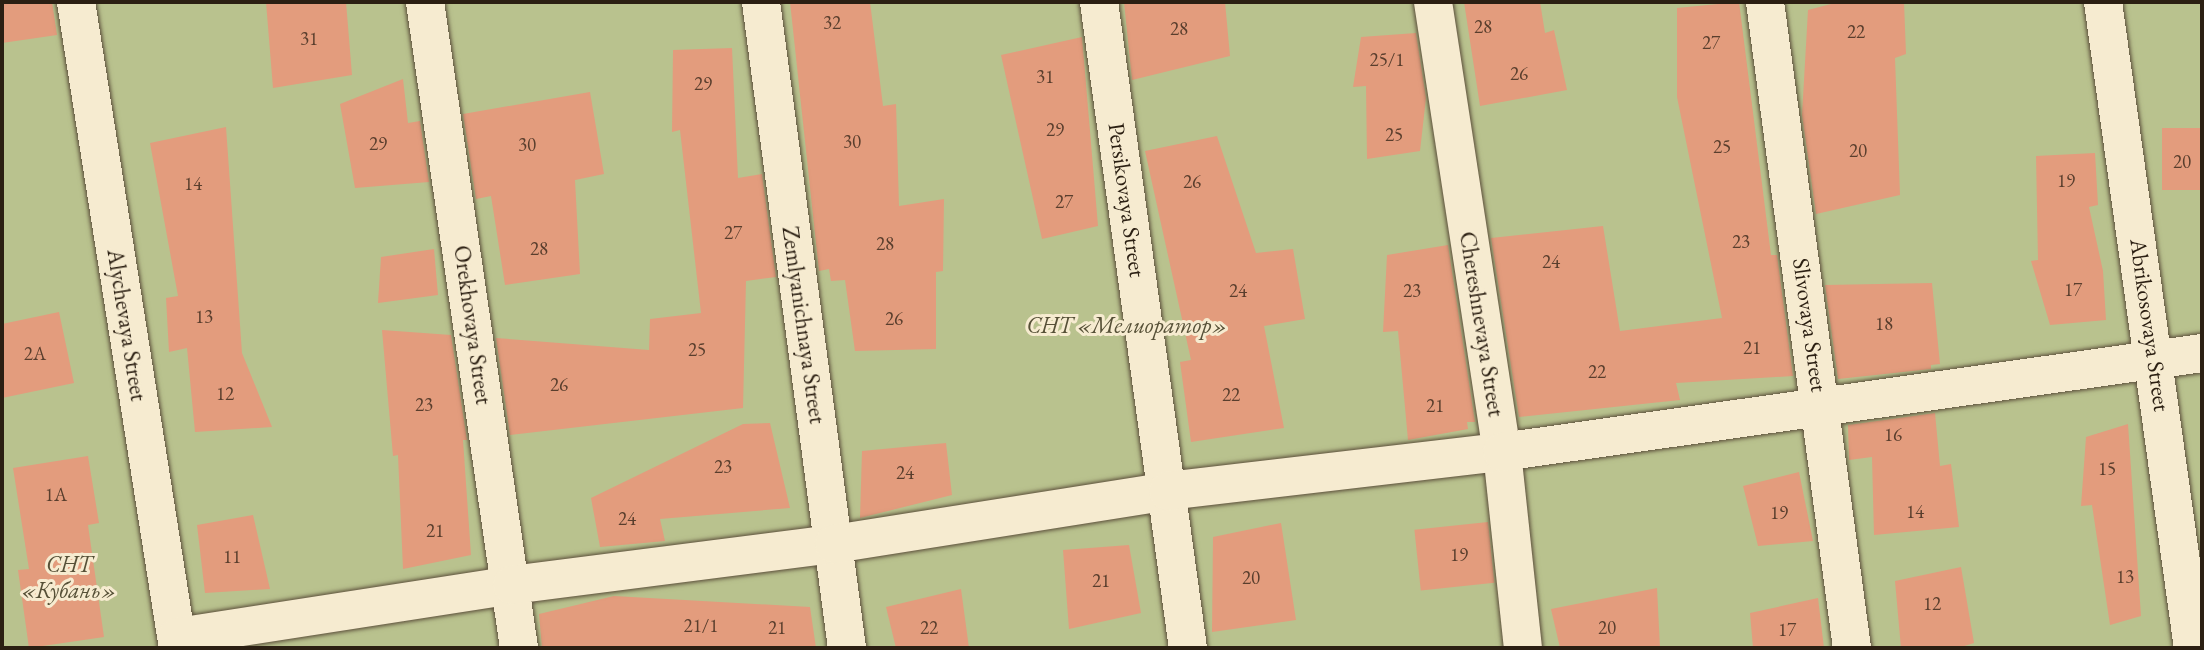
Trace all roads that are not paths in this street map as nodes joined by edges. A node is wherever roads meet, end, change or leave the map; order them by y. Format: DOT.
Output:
graph roads {
  1 [pos="76,2"];
  2 [pos="425,2"];
  3 [pos="761,2"];
  4 [pos="1099,2"];
  5 [pos="1433,2"];
  6 [pos="1765,2"];
  7 [pos="2103,2"];
  8 [pos="2202,354"];
  9 [pos="2156,361"];
  10 [pos="1822,409"];
  11 [pos="1502,453"];
  12 [pos="1167,491"];
  13 [pos="834,544"];
  14 [pos="512,585"];
  15 [pos="177,643"];
  16 [pos="519,648"];
  17 [pos="848,648"];
  18 [pos="1188,648"];
  19 [pos="1523,648"];
  20 [pos="1852,648"];
  21 [pos="2193,648"];
  1 -- 15 [label="street, Alychevaya Street"];
  2 -- 14 [label="street, Orekhovaya Street"];
  3 -- 13 [label="street, Zemlyanichnaya Street"];
  4 -- 12 [label="street, Persikovaya Street"];
  5 -- 11 [label="street, Chereshnevaya Street"];
  6 -- 10 [label="street, Slivovaya Street"];
  7 -- 9 [label="street, Abrikosovaya Street"];
  8 -- 9 [label="street"];
  9 -- 10 [label="street"];
  9 -- 21 [label="street, Abrikosovaya Street"];
  10 -- 11 [label="street"];
  10 -- 20 [label="street, Slivovaya Street"];
  11 -- 12 [label="street"];
  11 -- 19 [label="street, Chereshnevaya Street"];
  12 -- 13 [label="street"];
  12 -- 18 [label="street, Persikovaya Street"];
  13 -- 14 [label="street"];
  13 -- 17 [label="street, Zemlyanichnaya Street"];
  14 -- 15 [label="street"];
  14 -- 16 [label="street, Orekhovaya Street"];
}
